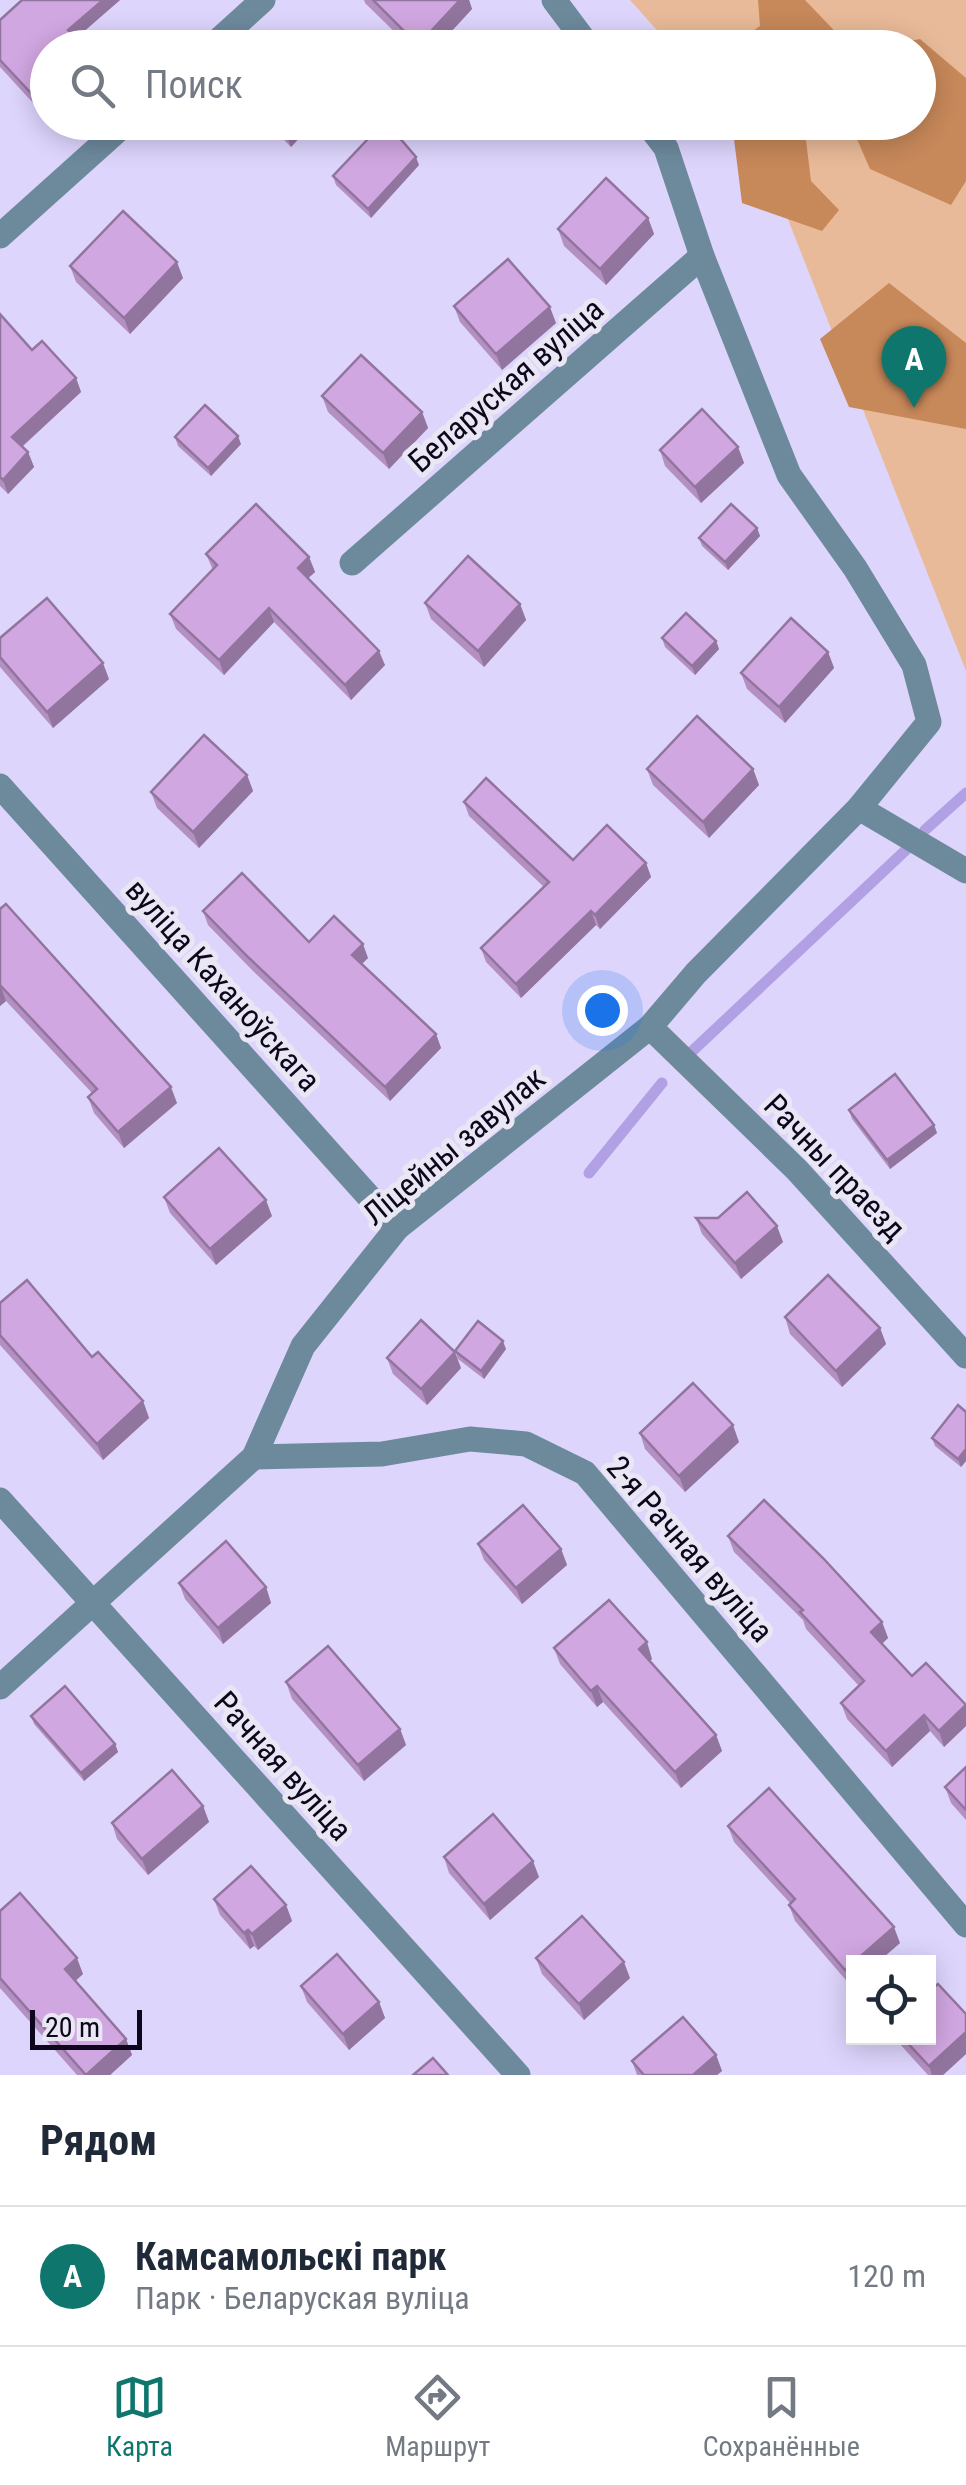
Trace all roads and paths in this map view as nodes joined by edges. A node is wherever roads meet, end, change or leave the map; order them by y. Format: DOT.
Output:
graph roads {
  1 [pos="263,0"];
  2 [pos="554,0"];
  3 [pos="230,30"];
  4 [pos="576,30"];
  5 [pos="107,140"];
  6 [pos="660,140"];
  7 [pos="0,236"];
  8 [pos="702,256"];
  9 [pos="352,563"];
  10 [pos="0,786"];
  11 [pos="860,808"];
  12 [pos="966,871"];
  13 [pos="650,1028"];
  14 [pos="397,1228"];
  15 [pos="966,1356"];
  16 [pos="254,1457"];
  17 [pos="0,1500"];
  18 [pos="91,1602"];
  19 [pos="0,1687"];
  20 [pos="966,1925"];
  21 [pos="518,2075"];
  1 -- 3 [label="street"];
  2 -- 4 [label="street"];
  5 -- 7 [label="street"];
  6 -- 8 [label="street"];
  8 -- 9 [label="street, Беларуская вуліца"];
  8 -- 11 [label="street"];
  10 -- 14 [label="street, вуліца Каханоўскага"];
  11 -- 12 [label="street"];
  11 -- 13 [label="street, Ліцейны завулак"];
  13 -- 14 [label="street, Ліцейны завулак"];
  13 -- 15 [label="street, Рачны праезд"];
  14 -- 16 [label="street, Ліцейны завулак"];
  16 -- 18 [label="street, Ліцейны завулак"];
  16 -- 20 [label="street, 2-я Рачная вуліца"];
  17 -- 18 [label="street, Рачная вуліца"];
  18 -- 19 [label="street, Ліцейны завулак"];
  18 -- 21 [label="street, Рачная вуліца"];
}
